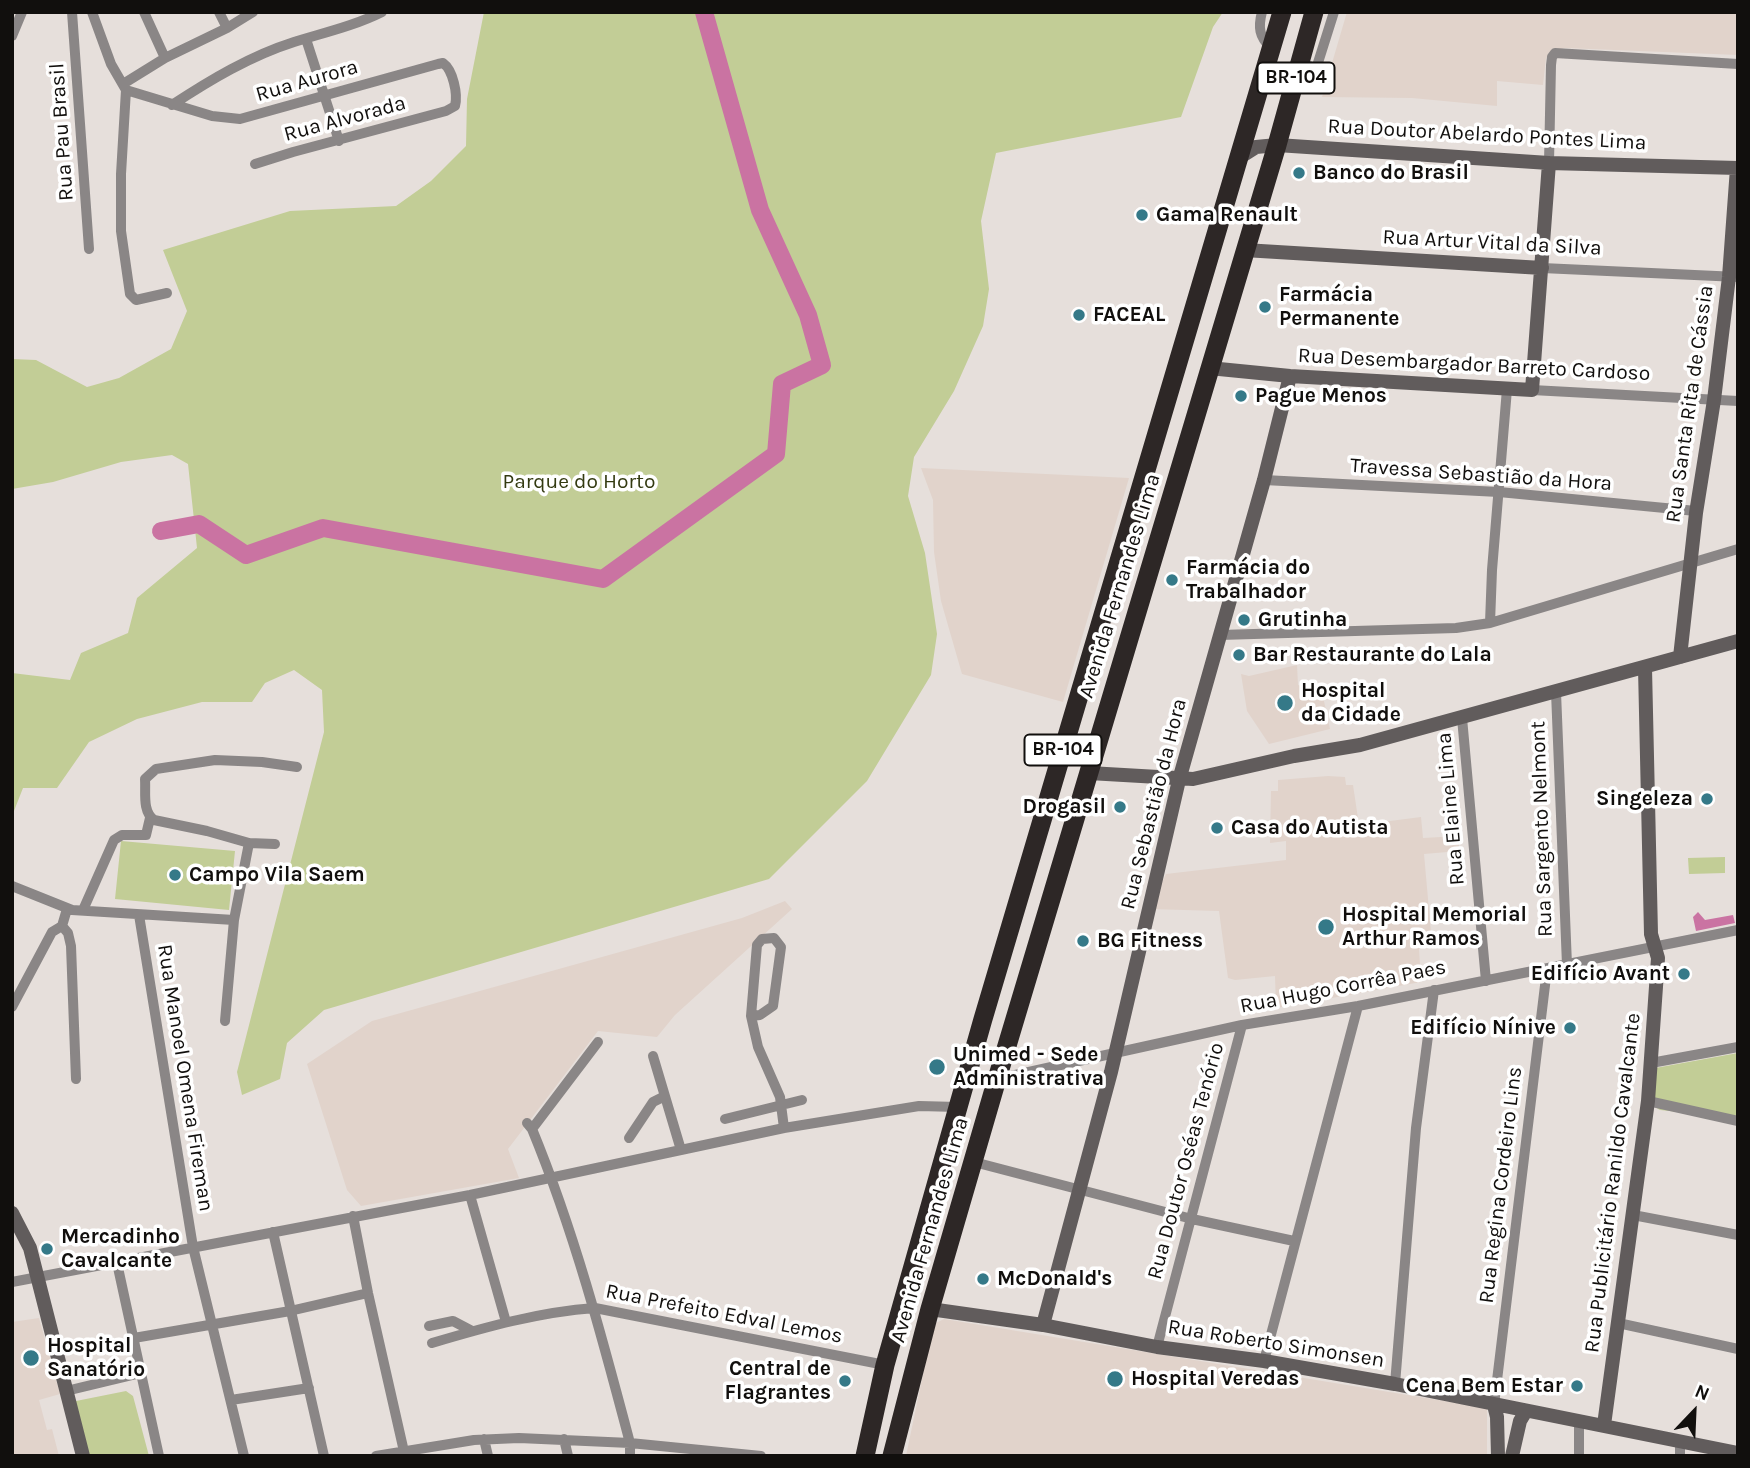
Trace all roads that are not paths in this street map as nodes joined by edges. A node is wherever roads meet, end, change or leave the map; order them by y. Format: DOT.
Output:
graph roads {
  1 [pos="22,12"];
  2 [pos="72,12"];
  3 [pos="92,12"];
  4 [pos="144,12"];
  5 [pos="219,12"];
  6 [pos="253,12"];
  7 [pos="382,12"];
  8 [pos="1262,12"];
  9 [pos="1282,12"];
  10 [pos="1314,12"];
  11 [pos="1334,12"];
  12 [pos="227,28"];
  13 [pos="12,36"];
  14 [pos="306,39"];
  15 [pos="1271,48"];
  16 [pos="165,58"];
  17 [pos="1738,64"];
  18 [pos="1308,65"];
  19 [pos="124,87"];
  20 [pos="324,95"];
  21 [pos="172,105"];
  22 [pos="446,111"];
  23 [pos="338,141"];
  24 [pos="1277,145"];
  25 [pos="1738,156"];
  26 [pos="1237,159"];
  27 [pos="1549,163"];
  28 [pos="255,164"];
  29 [pos="1737,168"];
  30 [pos="89,249"];
  31 [pos="1244,250"];
  32 [pos="1542,268"];
  33 [pos="1733,277"];
  34 [pos="167,293"];
  35 [pos="1209,368"];
  36 [pos="1290,376"];
  37 [pos="1507,389"];
  38 [pos="1532,390"];
  39 [pos="1714,400"];
  40 [pos="1738,401"];
  41 [pos="1264,480"];
  42 [pos="1499,492"];
  43 [pos="1696,511"];
  44 [pos="1738,549"];
  45 [pos="1689,565"];
  46 [pos="1490,623"];
  47 [pos="1220,635"];
  48 [pos="1738,641"];
  49 [pos="1680,657"];
  50 [pos="1646,668"];
  51 [pos="1556,692"];
  52 [pos="1462,718"];
  53 [pos="297,767"];
  54 [pos="1089,773"];
  55 [pos="1179,780"];
  56 [pos="150,818"];
  57 [pos="248,843"];
  58 [pos="275,844"];
  59 [pos="12,886"];
  60 [pos="67,909"];
  61 [pos="83,909"];
  62 [pos="139,915"];
  63 [pos="234,920"];
  64 [pos="62,926"];
  65 [pos="1738,930"];
  66 [pos="1655,947"];
  67 [pos="1567,965"];
  68 [pos="1547,969"];
  69 [pos="1486,981"];
  70 [pos="1434,990"];
  71 [pos="1358,1006"];
  72 [pos="12,1007"];
  73 [pos="751,1016"];
  74 [pos="225,1021"];
  75 [pos="1242,1025"];
  76 [pos="598,1042"];
  77 [pos="1738,1047"];
  78 [pos="1115,1053"];
  79 [pos="653,1056"];
  80 [pos="1651,1063"];
  81 [pos="76,1079"];
  82 [pos="997,1079"];
  83 [pos="665,1096"];
  84 [pos="802,1100"];
  85 [pos="1648,1101"];
  86 [pos="781,1105"];
  87 [pos="958,1107"];
  88 [pos="725,1119"];
  89 [pos="1738,1121"];
  90 [pos="784,1128"];
  91 [pos="629,1138"];
  92 [pos="681,1150"];
  93 [pos="974,1162"];
  94 [pos="552,1178"];
  95 [pos="1080,1188"];
  96 [pos="470,1195"];
  97 [pos="12,1213"];
  98 [pos="1633,1215"];
  99 [pos="353,1216"];
  100 [pos="1192,1219"];
  101 [pos="273,1232"];
  102 [pos="1738,1235"];
  103 [pos="1294,1241"];
  104 [pos="193,1247"];
  105 [pos="117,1263"];
  106 [pos="37,1276"];
  107 [pos="12,1282"];
  108 [pos="368,1293"];
  109 [pos="595,1308"];
  110 [pos="930,1309"];
  111 [pos="290,1311"];
  112 [pos="506,1322"];
  113 [pos="1618,1323"];
  114 [pos="210,1324"];
  115 [pos="1044,1325"];
  116 [pos="429,1326"];
  117 [pos="472,1331"];
  118 [pos="134,1338"];
  119 [pos="432,1343"];
  120 [pos="1157,1347"];
  121 [pos="1738,1349"];
  122 [pos="1264,1361"];
  123 [pos="885,1365"];
  124 [pos="141,1373"];
  125 [pos="1395,1384"];
  126 [pos="309,1388"];
  127 [pos="66,1391"];
  128 [pos="230,1400"];
  129 [pos="1494,1405"];
  130 [pos="1525,1411"];
  131 [pos="1579,1421"];
  132 [pos="1604,1425"];
  133 [pos="484,1439"];
  134 [pos="564,1439"];
  135 [pos="630,1443"];
  136 [pos="1680,1448"];
  137 [pos="405,1453"];
  138 [pos="1738,1453"];
  139 [pos="83,1456"];
  140 [pos="159,1456"];
  141 [pos="244,1456"];
  142 [pos="324,1456"];
  143 [pos="376,1456"];
  144 [pos="488,1456"];
  145 [pos="568,1456"];
  146 [pos="630,1456"];
  147 [pos="761,1456"];
  148 [pos="865,1456"];
  149 [pos="892,1456"];
  150 [pos="1498,1456"];
  151 [pos="1512,1456"];
  152 [pos="1578,1456"];
  1 -- 13 [label="street"];
  2 -- 30 [label="street, Rua Pau Brasil"];
  3 -- 19 [label="street"];
  4 -- 16 [label="street"];
  5 -- 12 [label="street"];
  6 -- 12 [label="street"];
  7 -- 14 [label="street"];
  8 -- 15 [label="street"];
  9 -- 15 [label="highway, Avenida Fernandes Lima / BR-104"];
  10 -- 18 [label="highway, Avenida Fernandes Lima / BR-104"];
  11 -- 18 [label="street, Avenida Fernandes Lima"];
  12 -- 16 [label="street"];
  14 -- 20 [label="street"];
  14 -- 21 [label="street"];
  15 -- 18 [label="highway"];
  15 -- 26 [label="highway, Avenida Fernandes Lima / BR-104"];
  16 -- 19 [label="street"];
  17 -- 27 [label="street"];
  18 -- 24 [label="highway, Avenida Fernandes Lima / BR-104"];
  19 -- 21 [label="street, Rua Aurora"];
  19 -- 34 [label="street"];
  20 -- 21 [label="street, Rua Aurora"];
  20 -- 22 [label="street, Rua Aurora"];
  20 -- 23 [label="street"];
  22 -- 23 [label="street, Rua Alvorada"];
  23 -- 28 [label="street, Rua Alvorada"];
  24 -- 26 [label="street, Rua Doutor Abelardo Pontes Lima"];
  24 -- 27 [label="street, Rua Doutor Abelardo Pontes Lima"];
  24 -- 31 [label="highway, Avenida Fernandes Lima / BR-104"];
  25 -- 29 [label="street, Rua Santa Rita de Cássia"];
  26 -- 87 [label="highway, Avenida Fernandes Lima / BR-104"];
  27 -- 29 [label="street, Rua Doutor Abelardo Pontes Lima"];
  27 -- 32 [label="street"];
  29 -- 33 [label="street, Rua Santa Rita de Cássia"];
  31 -- 32 [label="street, Rua Artur Vital da Silva"];
  31 -- 35 [label="highway, Avenida Fernandes Lima / BR-104"];
  32 -- 33 [label="street, Rua Artur Vital da Silva"];
  32 -- 38 [label="street"];
  33 -- 39 [label="street, Rua Santa Rita de Cássia"];
  35 -- 36 [label="street, Rua Desembargador Barreto Cardoso"];
  35 -- 54 [label="highway, Avenida Fernandes Lima / BR-104"];
  36 -- 37 [label="street, Rua Desembargador Barreto Cardoso"];
  36 -- 41 [label="street, Rua Sebastião da Hora"];
  37 -- 38 [label="street, Rua Desembargador Barreto Cardoso"];
  37 -- 42 [label="street"];
  38 -- 39 [label="street, Rua Desembargador Barreto Cardoso"];
  39 -- 40 [label="street, Rua Desembargador Barreto Cardoso"];
  39 -- 43 [label="street, Rua Santa Rita de Cássia"];
  41 -- 42 [label="street, Travessa Sebastião da Hora"];
  41 -- 47 [label="street, Rua Sebastião da Hora"];
  42 -- 43 [label="street, Travessa Sebastião da Hora"];
  42 -- 46 [label="street"];
  43 -- 45 [label="street, Rua Santa Rita de Cássia"];
  44 -- 45 [label="street"];
  45 -- 46 [label="street"];
  45 -- 49 [label="street, Rua Santa Rita de Cássia"];
  46 -- 47 [label="street"];
  47 -- 55 [label="street, Rua Sebastião da Hora"];
  48 -- 49 [label="street"];
  49 -- 50 [label="street"];
  50 -- 51 [label="street"];
  50 -- 66 [label="street, Rua Publicitário Ranildo Cavalcante"];
  51 -- 52 [label="street"];
  51 -- 67 [label="street, Rua Sargento Nelmont"];
  52 -- 55 [label="street"];
  52 -- 69 [label="street, Rua Elaine Lima"];
  53 -- 56 [label="street"];
  54 -- 55 [label="street"];
  54 -- 82 [label="highway, Avenida Fernandes Lima / BR-104"];
  55 -- 78 [label="street, Rua Sebastião da Hora"];
  56 -- 57 [label="street"];
  56 -- 61 [label="street"];
  57 -- 58 [label="street"];
  57 -- 63 [label="street"];
  59 -- 60 [label="street"];
  60 -- 61 [label="street"];
  60 -- 64 [label="street"];
  61 -- 62 [label="street"];
  62 -- 63 [label="street"];
  62 -- 104 [label="street, Rua Manoel Omena Fireman"];
  63 -- 74 [label="street"];
  64 -- 72 [label="street"];
  64 -- 81 [label="street"];
  65 -- 66 [label="street, Rua Hugo Corrêa Paes"];
  66 -- 67 [label="street, Rua Hugo Corrêa Paes"];
  66 -- 80 [label="street, Rua Publicitário Ranildo Cavalcante"];
  67 -- 68 [label="street, Rua Hugo Corrêa Paes"];
  68 -- 69 [label="street, Rua Hugo Corrêa Paes"];
  68 -- 129 [label="street, Rua Regina Cordeiro Lins"];
  69 -- 70 [label="street, Rua Hugo Corrêa Paes"];
  70 -- 71 [label="street, Rua Hugo Corrêa Paes"];
  70 -- 125 [label="street"];
  71 -- 75 [label="street, Rua Hugo Corrêa Paes"];
  71 -- 103 [label="street"];
  73 -- 73 [label="street"];
  73 -- 86 [label="street"];
  75 -- 78 [label="street, Rua Hugo Corrêa Paes"];
  75 -- 100 [label="street, Rua Doutor Oséas Tenório"];
  76 -- 94 [label="street"];
  77 -- 80 [label="street"];
  78 -- 82 [label="street, Rua Hugo Corrêa Paes"];
  78 -- 95 [label="street, Rua Sebastião da Hora"];
  79 -- 83 [label="street"];
  80 -- 85 [label="street, Rua Publicitário Ranildo Cavalcante"];
  82 -- 93 [label="highway, Avenida Fernandes Lima / BR-104"];
  83 -- 91 [label="street"];
  83 -- 92 [label="street"];
  84 -- 86 [label="street"];
  85 -- 89 [label="street"];
  85 -- 98 [label="street, Rua Publicitário Ranildo Cavalcante"];
  86 -- 88 [label="street"];
  86 -- 90 [label="street"];
  87 -- 90 [label="street"];
  87 -- 123 [label="highway, Avenida Fernandes Lima / BR-104"];
  90 -- 92 [label="street"];
  92 -- 94 [label="street"];
  93 -- 95 [label="street"];
  93 -- 110 [label="highway, Avenida Fernandes Lima / BR-104"];
  94 -- 96 [label="street"];
  94 -- 109 [label="street"];
  95 -- 100 [label="street"];
  95 -- 115 [label="street, Rua Sebastião da Hora"];
  96 -- 99 [label="street"];
  96 -- 112 [label="street"];
  97 -- 106 [label="street"];
  98 -- 102 [label="street"];
  98 -- 113 [label="street, Rua Publicitário Ranildo Cavalcante"];
  99 -- 101 [label="street"];
  99 -- 108 [label="street"];
  100 -- 103 [label="street"];
  100 -- 120 [label="street, Rua Doutor Oséas Tenório"];
  101 -- 104 [label="street"];
  101 -- 111 [label="street"];
  103 -- 122 [label="street"];
  104 -- 105 [label="street"];
  104 -- 114 [label="street, Rua Manoel Omena Fireman"];
  105 -- 106 [label="street"];
  105 -- 118 [label="street"];
  106 -- 107 [label="street"];
  106 -- 127 [label="street"];
  108 -- 111 [label="street"];
  108 -- 137 [label="street"];
  109 -- 112 [label="street, Rua Prefeito Edval Lemos"];
  109 -- 123 [label="street, Rua Prefeito Edval Lemos"];
  109 -- 135 [label="street"];
  110 -- 115 [label="street, Rua Roberto Simonsen"];
  110 -- 149 [label="highway, Avenida Fernandes Lima / BR-104"];
  111 -- 114 [label="street"];
  111 -- 126 [label="street"];
  112 -- 117 [label="street, Rua Prefeito Edval Lemos"];
  113 -- 121 [label="street"];
  113 -- 132 [label="street, Rua Publicitário Ranildo Cavalcante"];
  114 -- 118 [label="street"];
  114 -- 128 [label="street, Rua Manoel Omena Fireman"];
  115 -- 120 [label="street, Rua Roberto Simonsen"];
  116 -- 117 [label="street"];
  117 -- 119 [label="street, Rua Prefeito Edval Lemos"];
  118 -- 124 [label="street"];
  120 -- 122 [label="street, Rua Roberto Simonsen"];
  122 -- 125 [label="street, Rua Roberto Simonsen"];
  123 -- 148 [label="highway, Avenida Fernandes Lima / BR-104"];
  124 -- 127 [label="street"];
  124 -- 140 [label="street"];
  125 -- 129 [label="street, Rua Roberto Simonsen"];
  126 -- 128 [label="street"];
  126 -- 142 [label="street"];
  127 -- 139 [label="street"];
  128 -- 141 [label="street, Rua Manoel Omena Fireman"];
  129 -- 130 [label="street, Rua Roberto Simonsen"];
  129 -- 150 [label="street"];
  130 -- 131 [label="street, Rua Roberto Simonsen"];
  130 -- 151 [label="street"];
  131 -- 132 [label="street, Rua Roberto Simonsen"];
  131 -- 152 [label="street"];
  132 -- 136 [label="street, Rua Roberto Simonsen"];
  133 -- 134 [label="street"];
  133 -- 137 [label="street"];
  133 -- 144 [label="street"];
  134 -- 135 [label="street"];
  134 -- 145 [label="street"];
  135 -- 146 [label="street"];
  135 -- 147 [label="street"];
  136 -- 138 [label="street, Rua Roberto Simonsen"];
  137 -- 143 [label="street"];
}
